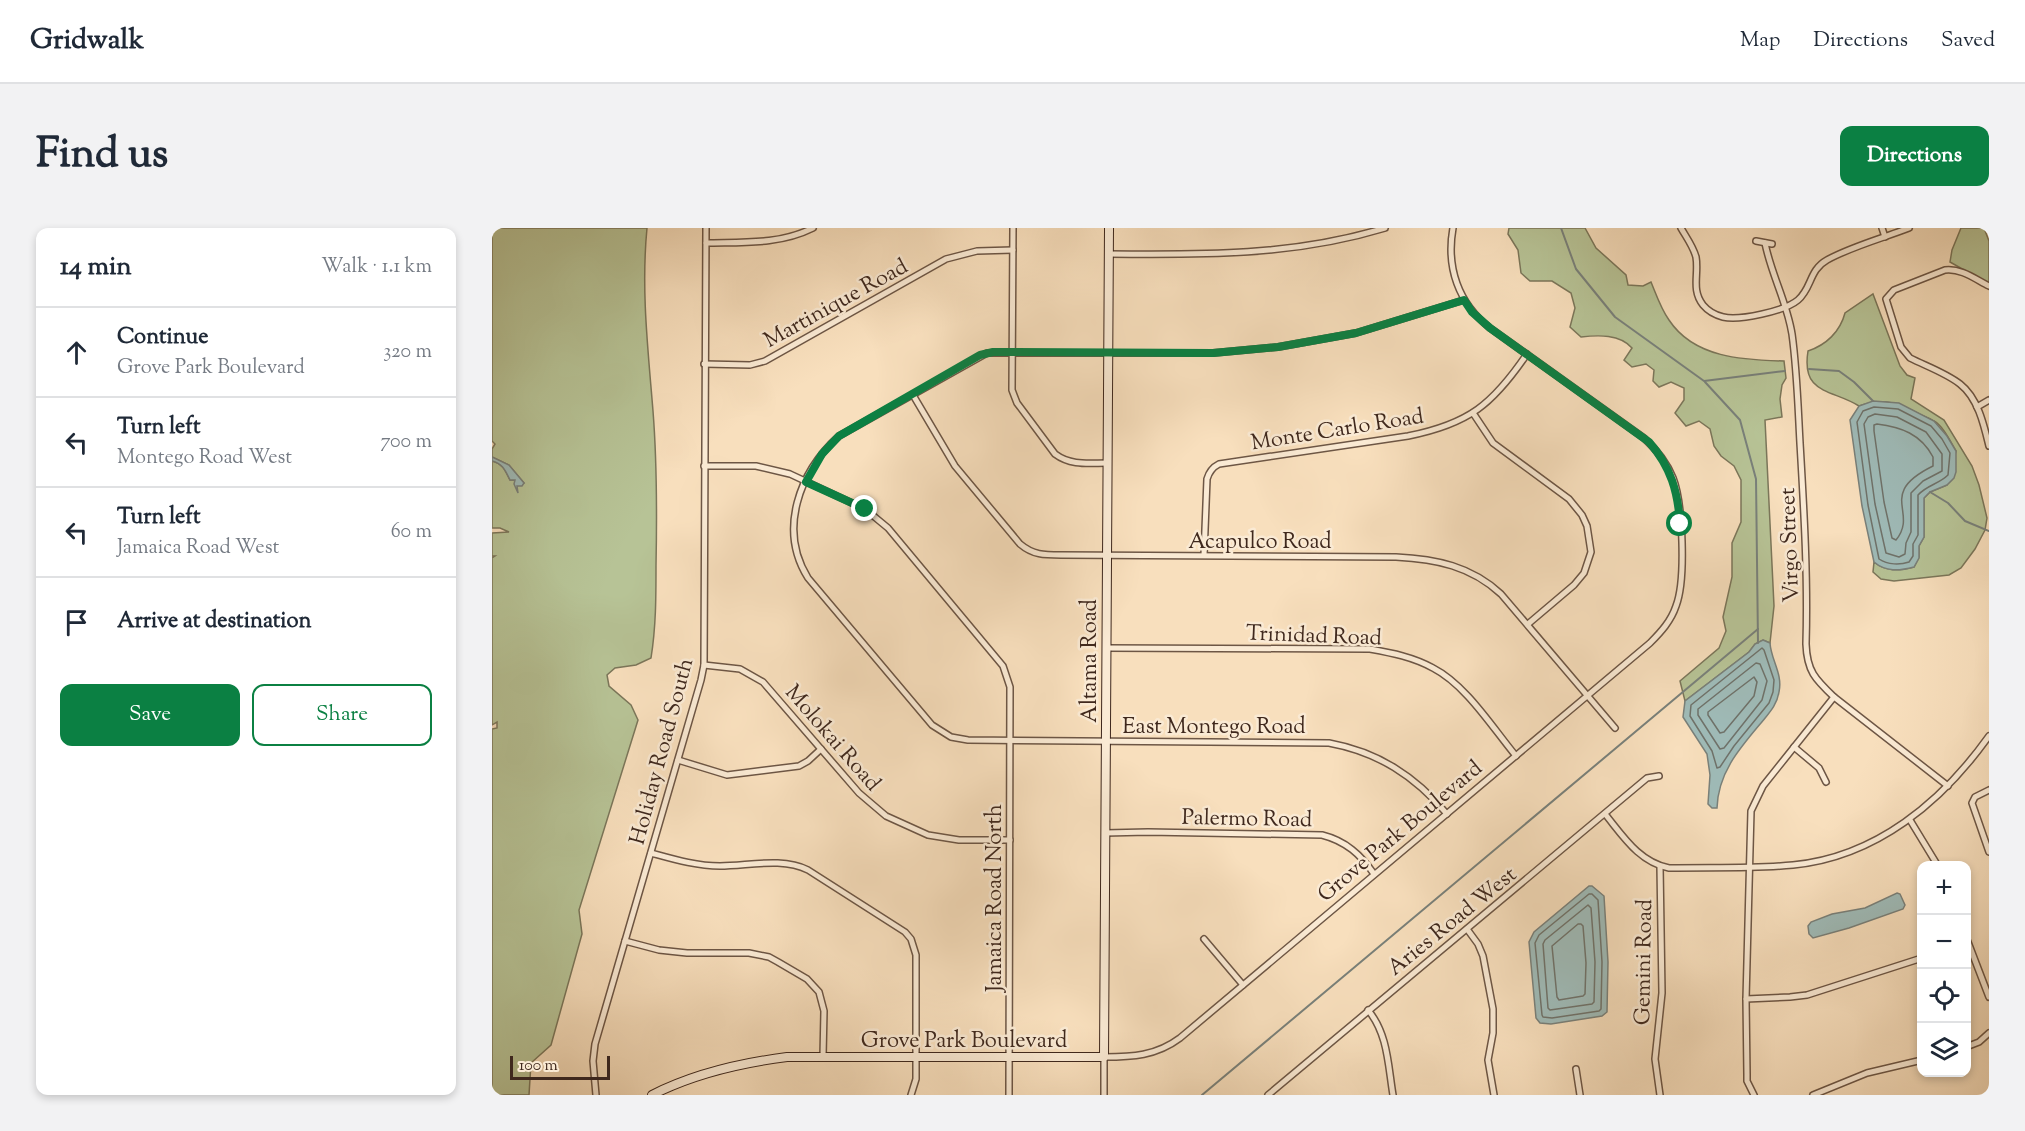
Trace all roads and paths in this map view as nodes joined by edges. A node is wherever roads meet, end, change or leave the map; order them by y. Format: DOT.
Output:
graph roads {
  1 [pos="705,228"];
  2 [pos="813,228"];
  3 [pos="1013,228"];
  4 [pos="1109,228"];
  5 [pos="1384,228"];
  6 [pos="1453,228"];
  7 [pos="1681,228"];
  8 [pos="1882,228"];
  9 [pos="1909,228"];
  10 [pos="1885,237"];
  11 [pos="1756,241"];
  12 [pos="705,243"];
  13 [pos="1764,243"];
  14 [pos="1772,244"];
  15 [pos="1013,250"];
  16 [pos="1109,254"];
  17 [pos="1989,286"];
  18 [pos="1464,300"];
  19 [pos="1786,307"];
  20 [pos="1012,352"];
  21 [pos="1108,352"];
  22 [pos="1527,354"];
  23 [pos="705,364"];
  24 [pos="913,394"];
  25 [pos="1989,400"];
  26 [pos="1977,407"];
  27 [pos="1473,413"];
  28 [pos="1989,446"];
  29 [pos="1107,463"];
  30 [pos="704,466"];
  31 [pos="806,482"];
  32 [pos="1107,555"];
  33 [pos="1204,555"];
  34 [pos="1528,624"];
  35 [pos="1106,648"];
  36 [pos="704,665"];
  37 [pos="1588,695"];
  38 [pos="1834,697"];
  39 [pos="1615,728"];
  40 [pos="1989,736"];
  41 [pos="1010,740"];
  42 [pos="1106,740"];
  43 [pos="1794,747"];
  44 [pos="821,749"];
  45 [pos="1516,756"];
  46 [pos="678,760"];
  47 [pos="1659,776"];
  48 [pos="1826,782"];
  49 [pos="1948,786"];
  50 [pos="1989,790"];
  51 [pos="1447,814"];
  52 [pos="1605,814"];
  53 [pos="1910,819"];
  54 [pos="1105,833"];
  55 [pos="1010,840"];
  56 [pos="1989,852"];
  57 [pos="651,853"];
  58 [pos="1935,861"];
  59 [pos="1660,866"];
  60 [pos="1750,866"];
  61 [pos="1374,874"];
  62 [pos="1467,929"];
  63 [pos="1204,939"];
  64 [pos="625,940"];
  65 [pos="1971,951"];
  66 [pos="1917,960"];
  67 [pos="1243,985"];
  68 [pos="1989,997"];
  69 [pos="1746,999"];
  70 [pos="1368,1010"];
  71 [pos="1989,1033"];
  72 [pos="1971,1045"];
  73 [pos="823,1056"];
  74 [pos="916,1056"];
  75 [pos="1009,1057"];
  76 [pos="1104,1057"];
  77 [pos="1917,1061"];
  78 [pos="1576,1069"];
  79 [pos="596,1095"];
  80 [pos="652,1095"];
  81 [pos="911,1095"];
  82 [pos="1008,1095"];
  83 [pos="1104,1095"];
  84 [pos="1268,1095"];
  85 [pos="1393,1095"];
  86 [pos="1494,1095"];
  87 [pos="1580,1095"];
  88 [pos="1660,1095"];
  89 [pos="1754,1095"];
  90 [pos="1813,1095"];
  1 -- 12 [label="street, Holiday Road South"];
  2 -- 12 [label="street"];
  3 -- 15 [label="street"];
  4 -- 16 [label="street, Altama Road"];
  5 -- 16 [label="street"];
  6 -- 18 [label="street, Grove Park Boulevard"];
  7 -- 19 [label="street"];
  8 -- 10 [label="street"];
  9 -- 10 [label="street"];
  10 -- 19 [label="street"];
  11 -- 13 [label="street"];
  12 -- 23 [label="street, Holiday Road South"];
  13 -- 14 [label="street"];
  13 -- 19 [label="street, Virgo Street"];
  15 -- 20 [label="street"];
  15 -- 23 [label="street, Martinique Road"];
  16 -- 21 [label="street, Altama Road"];
  17 -- 26 [label="street"];
  18 -- 21 [label="street, East Montego Road"];
  18 -- 22 [label="street, Grove Park Boulevard"];
  19 -- 38 [label="street, Virgo Street"];
  20 -- 21 [label="street, East Montego Road"];
  20 -- 24 [label="street, East Montego Road"];
  20 -- 29 [label="street"];
  21 -- 29 [label="street, Altama Road"];
  22 -- 27 [label="street, Monte Carlo Road"];
  22 -- 37 [label="street, Grove Park Boulevard"];
  23 -- 30 [label="street, Holiday Road South"];
  24 -- 31 [label="street, East Montego Road"];
  24 -- 32 [label="street, Acapulco Road"];
  25 -- 26 [label="street"];
  26 -- 28 [label="street"];
  27 -- 33 [label="street, Monte Carlo Road"];
  27 -- 34 [label="street"];
  29 -- 32 [label="street, Altama Road"];
  30 -- 31 [label="street, Jamaica Road North"];
  30 -- 36 [label="street, Holiday Road South"];
  31 -- 41 [label="street, Jamaica Road North"];
  31 -- 41 [label="street, East Montego Road"];
  32 -- 33 [label="street, Acapulco Road"];
  32 -- 35 [label="street, Altama Road"];
  33 -- 34 [label="street, Acapulco Road"];
  34 -- 37 [label="street, Acapulco Road"];
  35 -- 42 [label="street, Altama Road"];
  35 -- 45 [label="street, Trinidad Road"];
  36 -- 44 [label="street, Molokai Road"];
  36 -- 46 [label="street, Holiday Road South"];
  37 -- 39 [label="street, Acapulco Road"];
  37 -- 45 [label="street, Grove Park Boulevard"];
  38 -- 43 [label="street"];
  38 -- 49 [label="street, Virgo Street"];
  40 -- 49 [label="street"];
  41 -- 42 [label="street, East Montego Road"];
  41 -- 55 [label="street, Jamaica Road North"];
  42 -- 51 [label="street, East Montego Road"];
  42 -- 54 [label="street, Altama Road"];
  43 -- 48 [label="street"];
  43 -- 60 [label="street"];
  44 -- 46 [label="street"];
  44 -- 55 [label="street, Molokai Road"];
  45 -- 51 [label="street, Grove Park Boulevard"];
  46 -- 57 [label="street, Holiday Road South"];
  47 -- 52 [label="street, Aries Road West"];
  49 -- 53 [label="street"];
  50 -- 56 [label="street"];
  51 -- 61 [label="street, Grove Park Boulevard"];
  52 -- 59 [label="street"];
  52 -- 62 [label="street, Aries Road West"];
  53 -- 58 [label="street"];
  53 -- 60 [label="street"];
  54 -- 61 [label="street, Palermo Road"];
  54 -- 76 [label="street, Altama Road"];
  55 -- 75 [label="street, Jamaica Road North"];
  57 -- 64 [label="street, Holiday Road South"];
  57 -- 74 [label="street"];
  59 -- 60 [label="street"];
  59 -- 88 [label="street, Gemini Road"];
  60 -- 69 [label="street"];
  61 -- 67 [label="street, Grove Park Boulevard"];
  62 -- 70 [label="street, Aries Road West"];
  62 -- 86 [label="street"];
  63 -- 67 [label="street"];
  64 -- 73 [label="street"];
  64 -- 79 [label="street, Holiday Road South"];
  65 -- 68 [label="street"];
  66 -- 69 [label="street"];
  67 -- 76 [label="street, Grove Park Boulevard"];
  69 -- 89 [label="street"];
  70 -- 84 [label="street, Aries Road West"];
  70 -- 85 [label="street"];
  71 -- 72 [label="street"];
  73 -- 74 [label="street, Grove Park Boulevard"];
  73 -- 80 [label="street, Grove Park Boulevard"];
  74 -- 75 [label="street, Grove Park Boulevard"];
  74 -- 81 [label="street"];
  75 -- 76 [label="street, Grove Park Boulevard"];
  75 -- 82 [label="street, Jamaica Road North"];
  76 -- 83 [label="street, Altama Road"];
  77 -- 90 [label="street"];
  78 -- 87 [label="street"];
}
